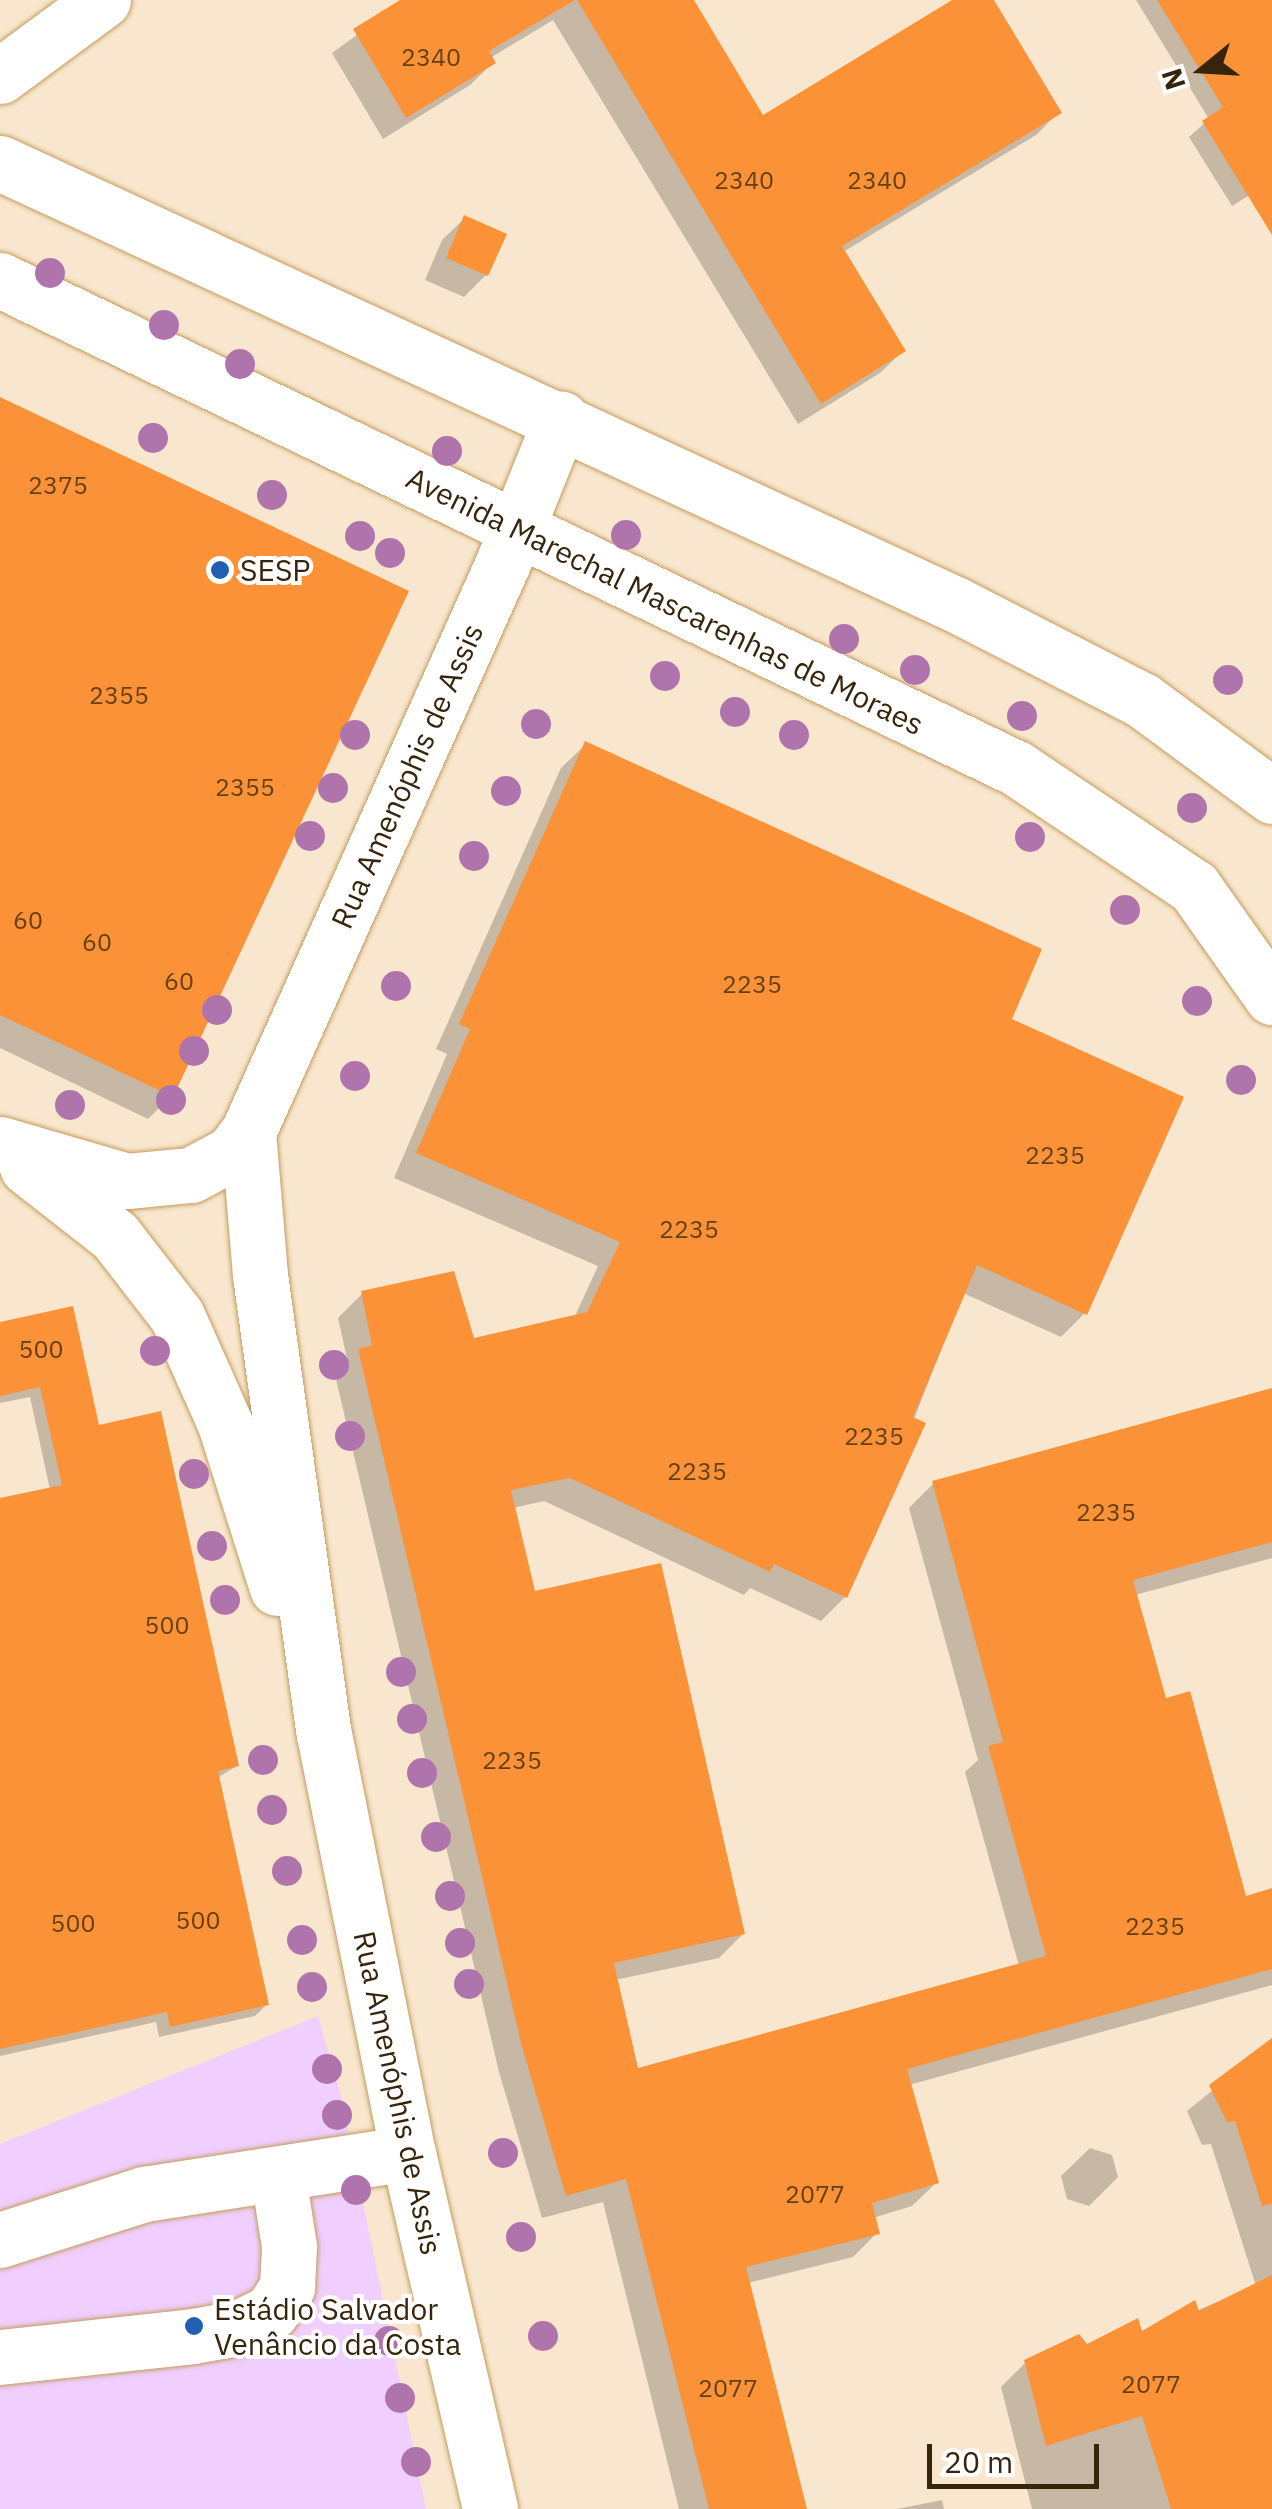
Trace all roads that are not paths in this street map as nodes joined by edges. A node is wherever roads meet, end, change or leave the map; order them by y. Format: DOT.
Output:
graph roads {
  1 [pos="103,0"];
  2 [pos="0,76"];
  3 [pos="0,163"];
  4 [pos="0,280"];
  5 [pos="561,418"];
  6 [pos="516,530"];
  7 [pos="1272,796"];
  8 [pos="1272,997"];
  9 [pos="248,1132"];
  10 [pos="0,1144"];
  11 [pos="324,1734"];
  12 [pos="408,2152"];
  13 [pos="278,2176"];
  14 [pos="0,2240"];
  15 [pos="0,2357"];
  16 [pos="490,2509"];
  1 -- 2 [label="street"];
  3 -- 5 [label="street"];
  4 -- 6 [label="street, Avenida Marechal Mascarenhas de Moraes"];
  5 -- 6 [label="street, Rua Amenóphis de Assis"];
  5 -- 7 [label="street"];
  6 -- 8 [label="street, Avenida Marechal Mascarenhas de Moraes"];
  6 -- 9 [label="street, Rua Amenóphis de Assis"];
  9 -- 10 [label="street, Rua Amenóphis de Assis"];
  9 -- 11 [label="street, Rua Amenóphis de Assis"];
  10 -- 11 [label="street, Rua Amenóphis de Assis"];
  11 -- 12 [label="street, Rua Amenóphis de Assis"];
  12 -- 13 [label="street"];
  12 -- 16 [label="street, Rua Amenóphis de Assis"];
  13 -- 14 [label="street"];
  13 -- 15 [label="street"];
}
